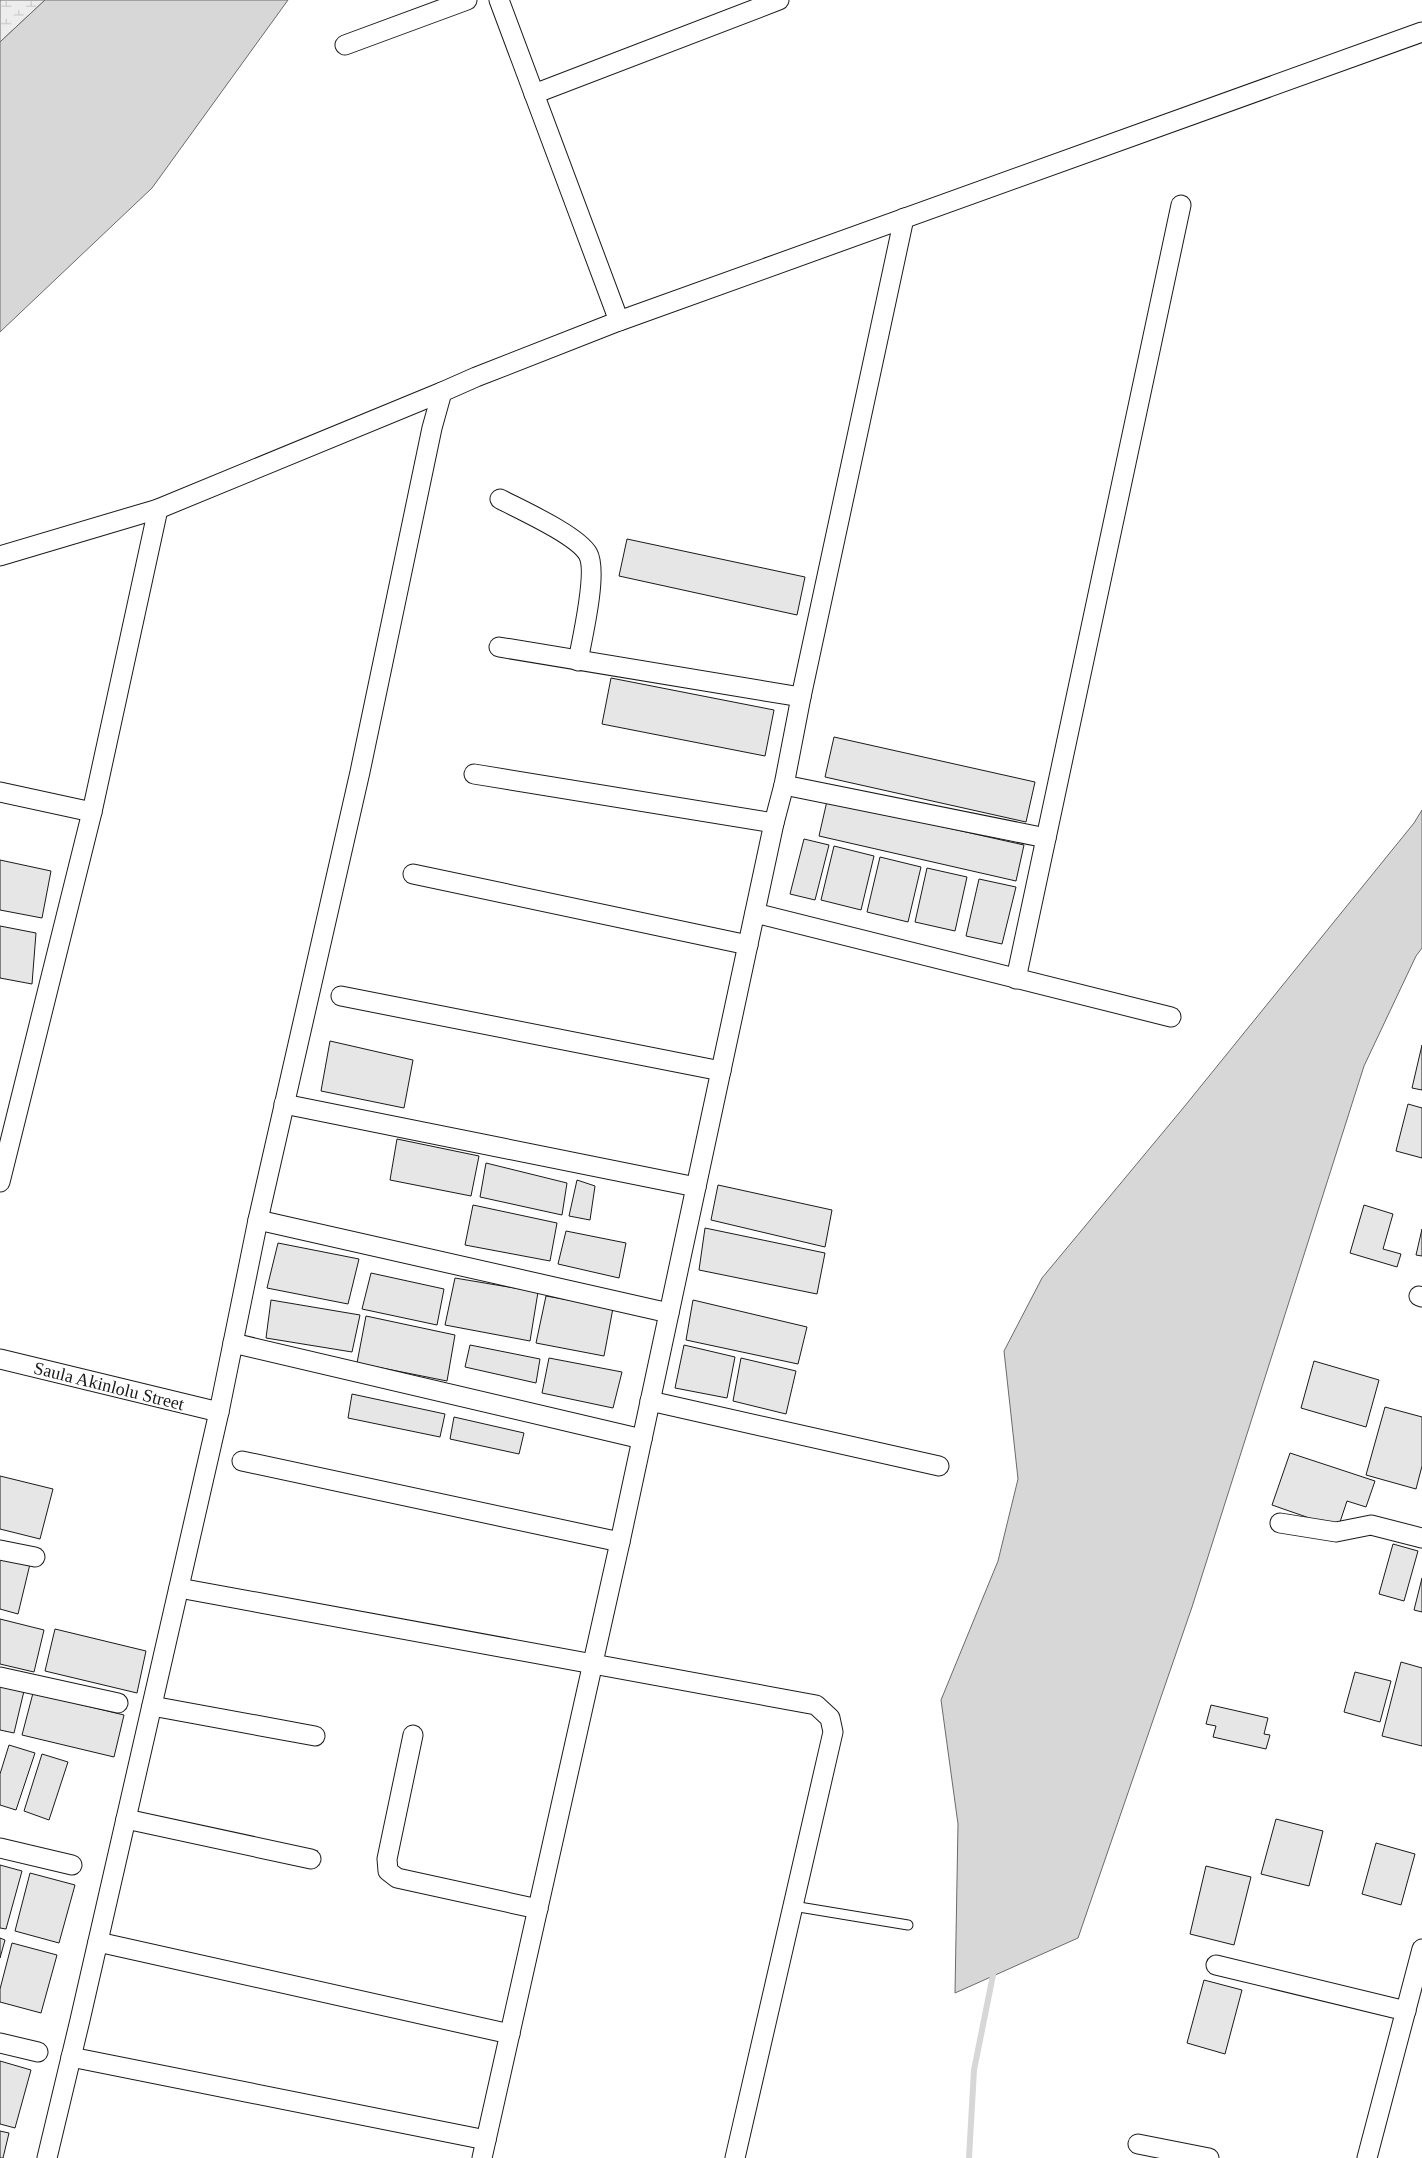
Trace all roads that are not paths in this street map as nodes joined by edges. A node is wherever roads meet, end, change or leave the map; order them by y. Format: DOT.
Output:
graph roads {
  1 [pos="467,0"];
  2 [pos="499,0"];
  3 [pos="768,2"];
  4 [pos="1422,32"];
  5 [pos="345,45"];
  6 [pos="534,94"];
  7 [pos="1181,205"];
  8 [pos="904,218"];
  9 [pos="620,321"];
  10 [pos="442,392"];
  11 [pos="500,499"];
  12 [pos="158,509"];
  13 [pos="0,556"];
  14 [pos="499,647"];
  15 [pos="578,661"];
  16 [pos="801,697"];
  17 [pos="474,774"];
  18 [pos="784,785"];
  19 [pos="0,792"];
  20 [pos="92,812"];
  21 [pos="774,823"];
  22 [pos="1046,838"];
  23 [pos="412,874"];
  24 [pos="755,913"];
  25 [pos="748,945"];
  26 [pos="1016,979"];
  27 [pos="341,996"];
  28 [pos="1171,1017"];
  29 [pos="721,1071"];
  30 [pos="284,1104"];
  31 [pos="0,1182"];
  32 [pos="696,1187"];
  33 [pos="258,1220"];
  34 [pos="669,1313"];
  35 [pos="233,1343"];
  36 [pos="0,1359"];
  37 [pos="650,1402"];
  38 [pos="219,1412"];
  39 [pos="642,1439"];
  40 [pos="242,1461"];
  41 [pos="938,1466"];
  42 [pos="1280,1522"];
  43 [pos="1422,1538"];
  44 [pos="620,1542"];
  45 [pos="0,1550"];
  46 [pos="35,1557"];
  47 [pos="179,1588"];
  48 [pos="593,1662"];
  49 [pos="0,1677"];
  50 [pos="118,1703"];
  51 [pos="152,1706"];
  52 [pos="413,1735"];
  53 [pos="315,1736"];
  54 [pos="126,1820"];
  55 [pos="0,1848"];
  56 [pos="311,1859"];
  57 [pos="72,1865"];
  58 [pos="793,1906"];
  59 [pos="538,1909"];
  60 [pos="908,1925"];
  61 [pos="98,1942"];
  62 [pos="1422,1949"];
  63 [pos="1216,1965"];
  64 [pos="1406,2011"];
  65 [pos="510,2034"];
  66 [pos="0,2043"];
  67 [pos="38,2052"];
  68 [pos="71,2058"];
  69 [pos="1138,2144"];
  70 [pos="484,2149"];
  71 [pos="47,2158"];
  72 [pos="736,2158"];
  73 [pos="1209,2158"];
  74 [pos="1367,2158"];
  1 -- 5 [label="street"];
  2 -- 6 [label="street"];
  3 -- 6 [label="street"];
  4 -- 8 [label="street"];
  6 -- 9 [label="street"];
  7 -- 22 [label="street"];
  8 -- 9 [label="street"];
  8 -- 16 [label="street"];
  9 -- 10 [label="street"];
  10 -- 12 [label="street"];
  10 -- 30 [label="street"];
  11 -- 15 [label="street"];
  12 -- 13 [label="street"];
  12 -- 20 [label="street"];
  14 -- 15 [label="street"];
  15 -- 16 [label="street"];
  16 -- 18 [label="street"];
  17 -- 21 [label="street"];
  18 -- 21 [label="street"];
  18 -- 22 [label="street"];
  19 -- 20 [label="street"];
  20 -- 31 [label="street"];
  21 -- 24 [label="street"];
  22 -- 26 [label="street"];
  23 -- 25 [label="street"];
  24 -- 25 [label="street"];
  24 -- 26 [label="street"];
  25 -- 29 [label="street"];
  26 -- 28 [label="street"];
  27 -- 29 [label="street"];
  29 -- 32 [label="street"];
  30 -- 32 [label="street"];
  30 -- 33 [label="street"];
  32 -- 34 [label="street"];
  33 -- 34 [label="street"];
  33 -- 35 [label="street"];
  34 -- 37 [label="street"];
  35 -- 38 [label="street"];
  35 -- 39 [label="street"];
  36 -- 38 [label="street, Saula Akinlolu Street"];
  37 -- 39 [label="street"];
  37 -- 41 [label="street"];
  38 -- 47 [label="street"];
  39 -- 44 [label="street"];
  40 -- 44 [label="street"];
  42 -- 43 [label="street"];
  44 -- 48 [label="street"];
  45 -- 46 [label="street"];
  47 -- 48 [label="street"];
  47 -- 51 [label="street"];
  48 -- 58 [label="street"];
  48 -- 59 [label="street"];
  49 -- 50 [label="street"];
  51 -- 53 [label="street"];
  51 -- 54 [label="street"];
  52 -- 59 [label="street"];
  54 -- 56 [label="street"];
  54 -- 61 [label="street"];
  55 -- 57 [label="street"];
  58 -- 60 [label="lane"];
  58 -- 72 [label="street"];
  59 -- 65 [label="street"];
  61 -- 65 [label="street"];
  61 -- 68 [label="street"];
  62 -- 64 [label="street"];
  63 -- 64 [label="street"];
  64 -- 74 [label="street"];
  65 -- 70 [label="street"];
  66 -- 67 [label="street"];
  68 -- 70 [label="street"];
  68 -- 71 [label="street"];
  69 -- 73 [label="street"];
}
